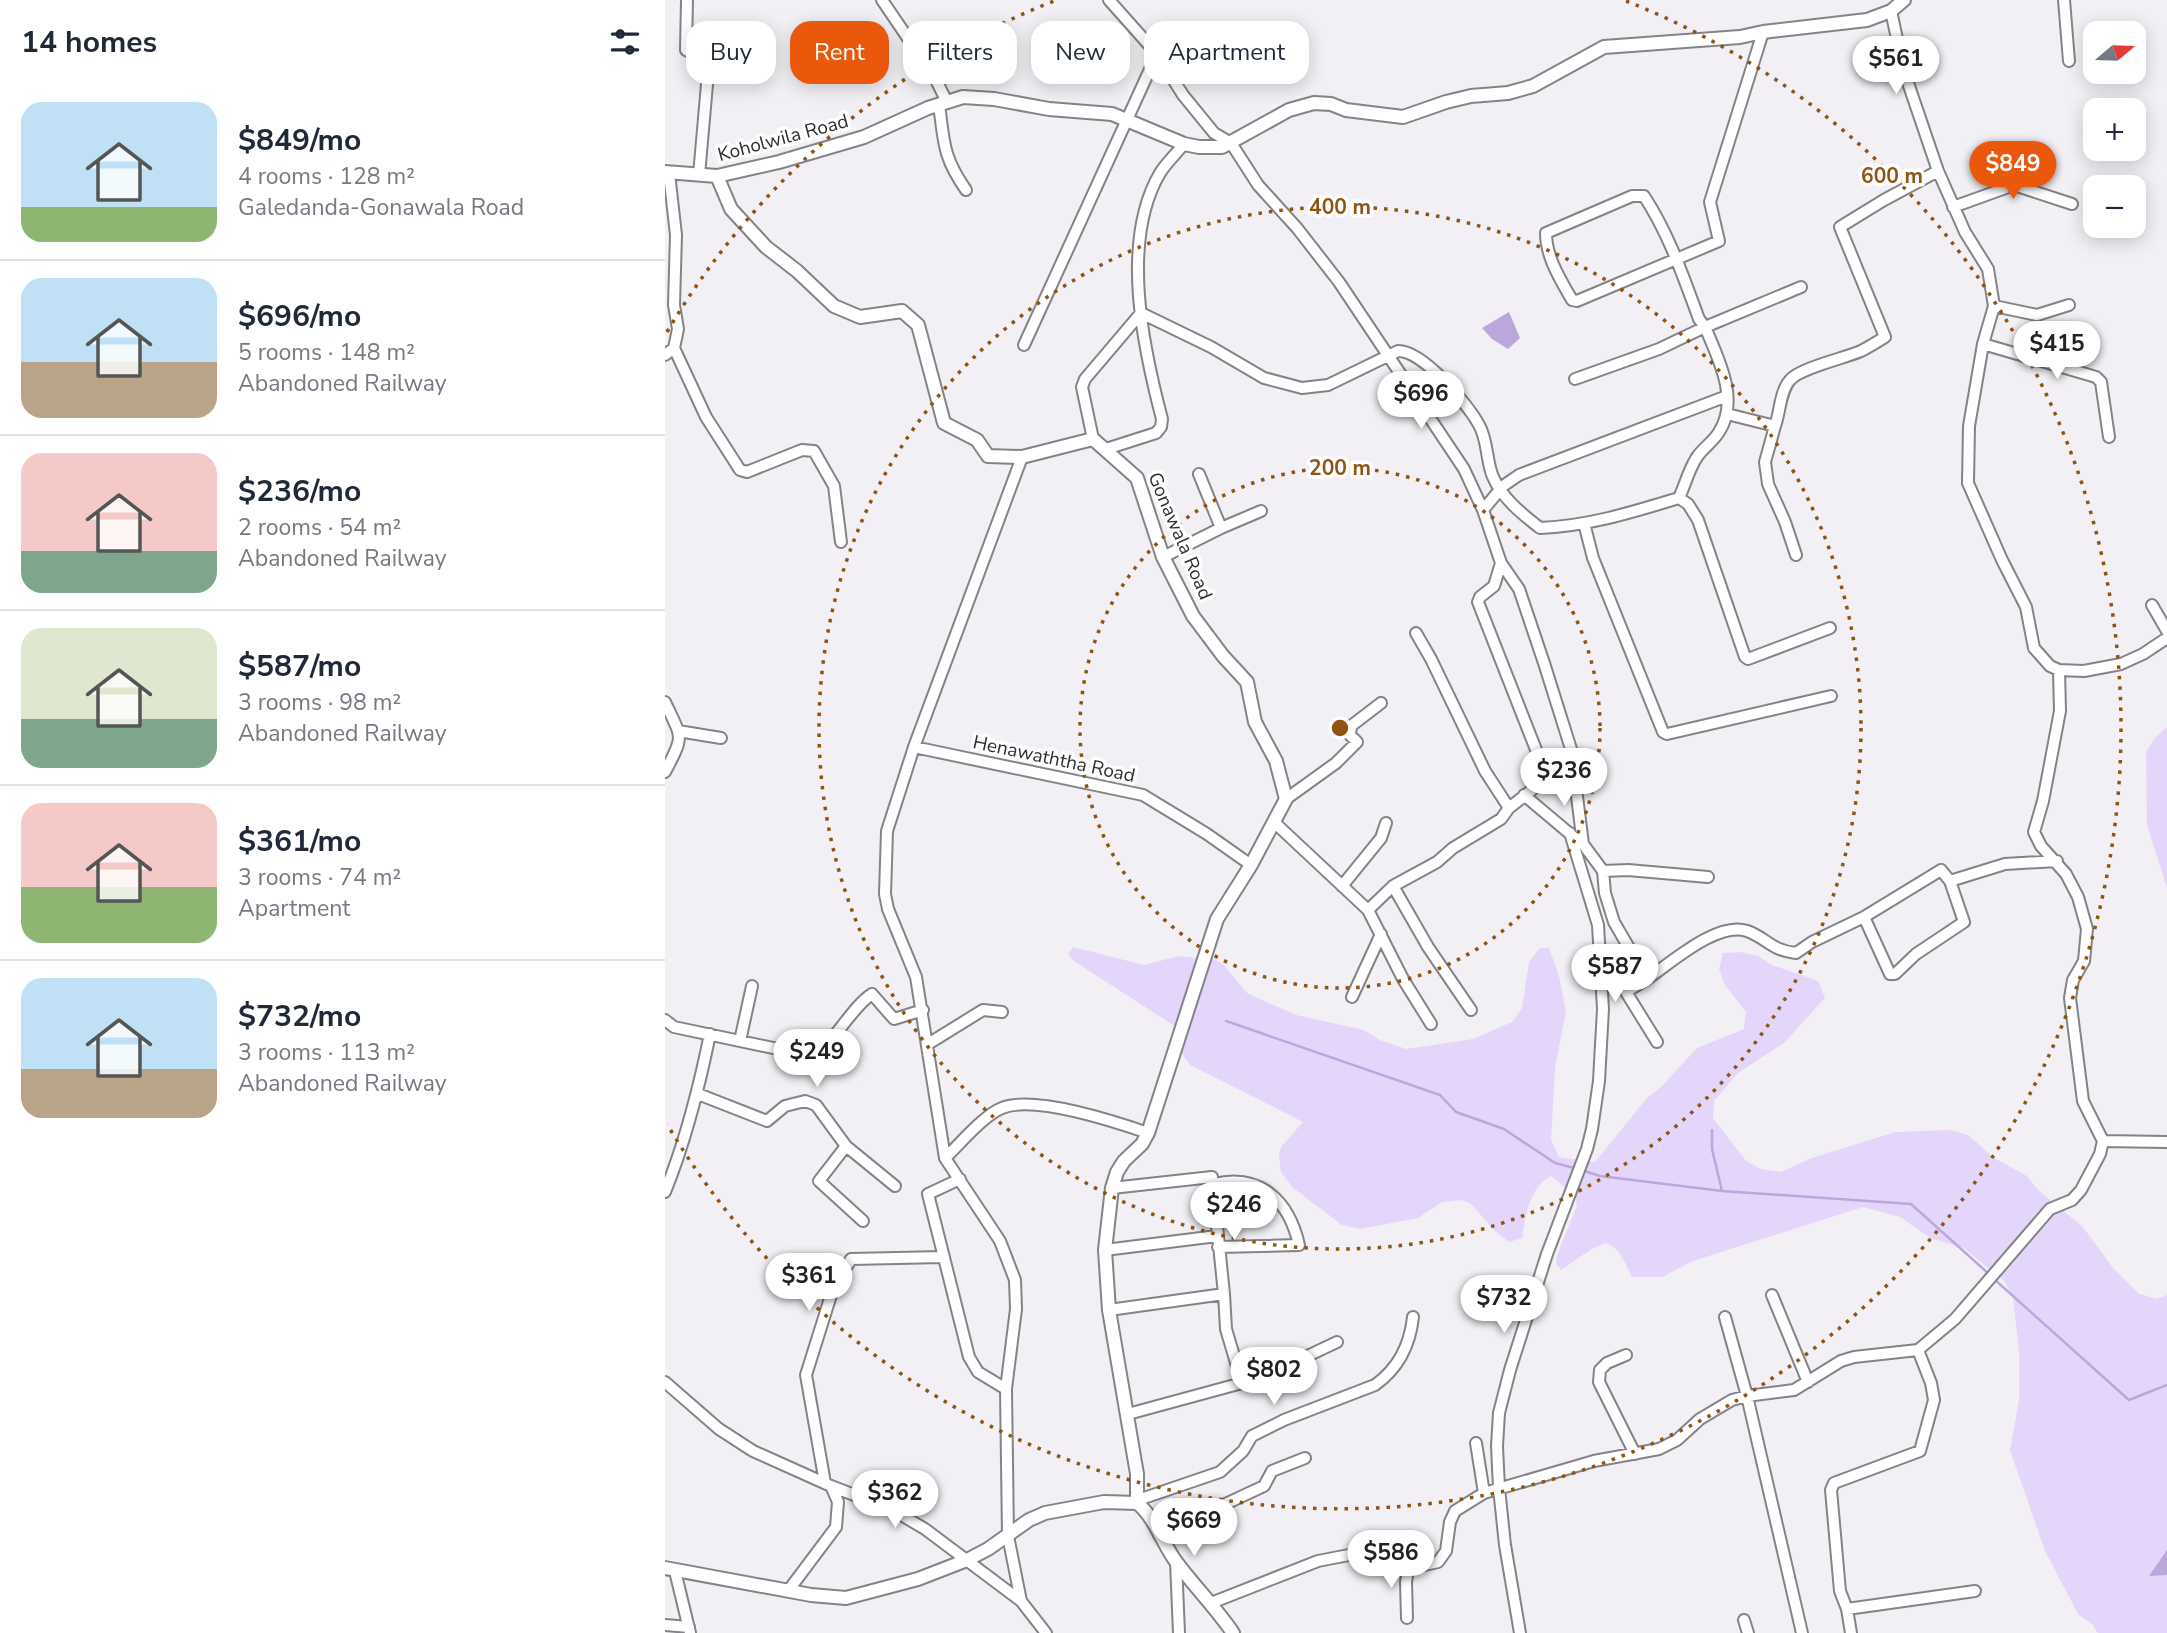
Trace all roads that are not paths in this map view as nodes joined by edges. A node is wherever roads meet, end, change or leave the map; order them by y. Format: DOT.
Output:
graph roads {
  1 [pos="687,0"];
  2 [pos="882,0"];
  3 [pos="1109,0"];
  4 [pos="1904,0"];
  5 [pos="2064,0"];
  6 [pos="1891,11"];
  7 [pos="1763,32"];
  8 [pos="1144,39"];
  9 [pos="2069,61"];
  10 [pos="1144,82"];
  11 [pos="1176,84"];
  12 [pos="943,103"];
  13 [pos="1126,121"];
  14 [pos="1231,143"];
  15 [pos="1184,144"];
  16 [pos="1938,172"];
  17 [pos="667,173"];
  18 [pos="699,175"];
  19 [pos="717,176"];
  20 [pos="966,190"];
  21 [pos="2072,204"];
  22 [pos="1953,207"];
  23 [pos="1677,260"];
  24 [pos="1801,287"];
  25 [pos="2069,305"];
  26 [pos="1994,306"];
  27 [pos="1141,313"];
  28 [pos="1705,327"];
  29 [pos="1983,344"];
  30 [pos="1024,345"];
  31 [pos="670,352"];
  32 [pos="1389,355"];
  33 [pos="1575,379"];
  34 [pos="1727,396"];
  35 [pos="1727,414"];
  36 [pos="1775,426"];
  37 [pos="2109,437"];
  38 [pos="1093,439"];
  39 [pos="1106,449"];
  40 [pos="1023,457"];
  41 [pos="1199,474"];
  42 [pos="1500,489"];
  43 [pos="1679,498"];
  44 [pos="1483,510"];
  45 [pos="1261,511"];
  46 [pos="1584,523"];
  47 [pos="1221,528"];
  48 [pos="841,542"];
  49 [pos="1796,555"];
  50 [pos="1163,557"];
  51 [pos="1501,563"];
  52 [pos="2152,605"];
  53 [pos="1830,628"];
  54 [pos="2167,631"];
  55 [pos="1416,633"];
  56 [pos="2167,638"];
  57 [pos="2059,670"];
  58 [pos="1831,696"];
  59 [pos="665,702"];
  60 [pos="1381,703"];
  61 [pos="678,731"];
  62 [pos="721,738"];
  63 [pos="914,747"];
  64 [pos="665,772"];
  65 [pos="1524,795"];
  66 [pos="1286,799"];
  67 [pos="1509,808"];
  68 [pos="1275,823"];
  69 [pos="1386,823"];
  70 [pos="1570,833"];
  71 [pos="1583,844"];
  72 [pos="2057,861"];
  73 [pos="1251,865"];
  74 [pos="1603,871"];
  75 [pos="1708,877"];
  76 [pos="1950,881"];
  77 [pos="1342,886"];
  78 [pos="1393,886"];
  79 [pos="1369,910"];
  80 [pos="1864,917"];
  81 [pos="1381,934"];
  82 [pos="1647,979"];
  83 [pos="752,986"];
  84 [pos="1352,996"];
  85 [pos="923,1010"];
  86 [pos="1471,1010"];
  87 [pos="1002,1012"];
  88 [pos="665,1020"];
  89 [pos="1431,1024"];
  90 [pos="710,1034"];
  91 [pos="740,1041"];
  92 [pos="1657,1042"];
  93 [pos="928,1044"];
  94 [pos="698,1094"];
  95 [pos="1148,1133"];
  96 [pos="2103,1141"];
  97 [pos="2167,1142"];
  98 [pos="845,1146"];
  99 [pos="945,1158"];
  100 [pos="960,1179"];
  101 [pos="1214,1184"];
  102 [pos="895,1186"];
  103 [pos="1112,1188"];
  104 [pos="665,1192"];
  105 [pos="863,1221"];
  106 [pos="1218,1241"];
  107 [pos="1105,1250"];
  108 [pos="943,1257"];
  109 [pos="1224,1294"];
  110 [pos="1772,1294"];
  111 [pos="1109,1310"];
  112 [pos="1413,1317"];
  113 [pos="1725,1317"];
  114 [pos="1337,1342"];
  115 [pos="1918,1350"];
  116 [pos="1626,1355"];
  117 [pos="665,1382"];
  118 [pos="1242,1382"];
  119 [pos="1808,1382"];
  120 [pos="1006,1390"];
  121 [pos="1747,1396"];
  122 [pos="1128,1414"];
  123 [pos="1476,1443"];
  124 [pos="1635,1454"];
  125 [pos="1305,1458"];
  126 [pos="828,1484"];
  127 [pos="1499,1488"];
  128 [pos="1484,1493"];
  129 [pos="1138,1502"];
  130 [pos="1159,1535"];
  131 [pos="1007,1536"];
  132 [pos="967,1560"];
  133 [pos="1176,1562"];
  134 [pos="1409,1564"];
  135 [pos="670,1569"];
  136 [pos="788,1591"];
  137 [pos="1975,1591"];
  138 [pos="1021,1601"];
  139 [pos="1212,1603"];
  140 [pos="1847,1609"];
  141 [pos="1407,1618"];
  142 [pos="1744,1620"];
  143 [pos="665,1625"];
  144 [pos="689,1630"];
  145 [pos="1046,1633"];
  146 [pos="1179,1633"];
  147 [pos="1233,1633"];
  148 [pos="1520,1633"];
  149 [pos="1748,1633"];
  150 [pos="1802,1633"];
  151 [pos="1851,1633"];
  1 -- 18 [label="street"];
  2 -- 12 [label="street"];
  3 -- 8 [label="street"];
  4 -- 6 [label="street"];
  5 -- 9 [label="street"];
  6 -- 7 [label="street"];
  6 -- 16 [label="street"];
  7 -- 14 [label="street"];
  7 -- 23 [label="street"];
  10 -- 13 [label="street"];
  11 -- 14 [label="street"];
  12 -- 13 [label="street, Koholwila Road"];
  12 -- 19 [label="street, Koholwila Road"];
  12 -- 20 [label="street"];
  13 -- 15 [label="street, Koholwila Road"];
  13 -- 30 [label="street"];
  14 -- 15 [label="street, Koholwila Road"];
  14 -- 32 [label="street"];
  15 -- 27 [label="street"];
  16 -- 22 [label="street"];
  16 -- 36 [label="street"];
  17 -- 18 [label="street, Koholwila Road"];
  17 -- 31 [label="street"];
  18 -- 19 [label="street, Koholwila Road"];
  19 -- 40 [label="street"];
  21 -- 22 [label="street"];
  22 -- 26 [label="street"];
  23 -- 23 [label="street"];
  23 -- 28 [label="street"];
  24 -- 28 [label="street"];
  25 -- 26 [label="street"];
  26 -- 29 [label="street"];
  27 -- 32 [label="street"];
  27 -- 38 [label="street"];
  27 -- 39 [label="street"];
  28 -- 33 [label="street"];
  28 -- 34 [label="street"];
  29 -- 37 [label="street"];
  29 -- 57 [label="street"];
  31 -- 48 [label="street"];
  32 -- 42 [label="street"];
  32 -- 44 [label="street"];
  34 -- 35 [label="street"];
  34 -- 42 [label="street"];
  35 -- 36 [label="street"];
  35 -- 43 [label="street"];
  36 -- 49 [label="street"];
  38 -- 39 [label="street, Gonawala Road"];
  38 -- 40 [label="street"];
  39 -- 50 [label="street, Gonawala Road"];
  40 -- 63 [label="street"];
  41 -- 47 [label="street"];
  42 -- 44 [label="street"];
  42 -- 46 [label="street"];
  43 -- 46 [label="street"];
  43 -- 53 [label="street"];
  44 -- 51 [label="street"];
  45 -- 47 [label="street"];
  46 -- 58 [label="street"];
  47 -- 50 [label="street"];
  50 -- 66 [label="street, Gonawala Road"];
  51 -- 65 [label="street"];
  51 -- 71 [label="street"];
  52 -- 54 [label="street"];
  55 -- 67 [label="street"];
  56 -- 57 [label="street"];
  57 -- 72 [label="street"];
  59 -- 61 [label="street"];
  60 -- 66 [label="street"];
  61 -- 62 [label="street"];
  61 -- 64 [label="street"];
  63 -- 73 [label="street, Henawaththa Road"];
  63 -- 85 [label="street"];
  65 -- 67 [label="street"];
  65 -- 70 [label="street"];
  66 -- 68 [label="street"];
  67 -- 78 [label="street"];
  68 -- 73 [label="street"];
  68 -- 77 [label="street"];
  69 -- 77 [label="street"];
  70 -- 71 [label="street"];
  70 -- 127 [label="street"];
  71 -- 74 [label="street"];
  72 -- 76 [label="street"];
  72 -- 96 [label="street"];
  73 -- 95 [label="street"];
  74 -- 75 [label="street"];
  74 -- 82 [label="street"];
  76 -- 80 [label="street"];
  76 -- 80 [label="street"];
  77 -- 79 [label="street"];
  78 -- 79 [label="street"];
  78 -- 86 [label="street"];
  79 -- 81 [label="street"];
  80 -- 82 [label="street"];
  81 -- 84 [label="street"];
  81 -- 89 [label="street"];
  82 -- 92 [label="street"];
  83 -- 91 [label="street"];
  85 -- 91 [label="street"];
  85 -- 93 [label="street"];
  87 -- 93 [label="street"];
  88 -- 90 [label="street"];
  90 -- 91 [label="street"];
  90 -- 94 [label="street"];
  93 -- 99 [label="street"];
  94 -- 98 [label="street"];
  94 -- 104 [label="street"];
  95 -- 99 [label="street"];
  95 -- 103 [label="street"];
  96 -- 97 [label="street"];
  96 -- 115 [label="street"];
  98 -- 102 [label="street"];
  98 -- 105 [label="street"];
  99 -- 100 [label="street"];
  100 -- 108 [label="street"];
  100 -- 120 [label="street"];
  101 -- 103 [label="street"];
  101 -- 106 [label="street"];
  101 -- 106 [label="street"];
  103 -- 107 [label="street"];
  106 -- 107 [label="street"];
  106 -- 109 [label="street"];
  107 -- 111 [label="street"];
  108 -- 120 [label="street"];
  108 -- 126 [label="street"];
  109 -- 111 [label="street"];
  109 -- 118 [label="street"];
  110 -- 119 [label="street"];
  111 -- 122 [label="street"];
  112 -- 129 [label="street"];
  113 -- 121 [label="street"];
  114 -- 118 [label="street"];
  115 -- 119 [label="street"];
  115 -- 140 [label="street"];
  116 -- 124 [label="street"];
  117 -- 126 [label="street"];
  118 -- 122 [label="street"];
  119 -- 121 [label="street"];
  120 -- 131 [label="street"];
  121 -- 124 [label="street"];
  121 -- 150 [label="street"];
  122 -- 129 [label="street"];
  123 -- 128 [label="street"];
  124 -- 127 [label="street"];
  125 -- 130 [label="street"];
  126 -- 132 [label="street"];
  126 -- 136 [label="street"];
  127 -- 128 [label="street"];
  127 -- 148 [label="street"];
  128 -- 134 [label="street"];
  129 -- 130 [label="street"];
  129 -- 131 [label="street"];
  130 -- 133 [label="street"];
  131 -- 132 [label="street"];
  131 -- 138 [label="street"];
  132 -- 136 [label="street"];
  132 -- 138 [label="street"];
  133 -- 139 [label="street"];
  133 -- 146 [label="street"];
  134 -- 139 [label="street"];
  134 -- 141 [label="street"];
  135 -- 136 [label="street"];
  135 -- 144 [label="street"];
  137 -- 140 [label="street"];
  138 -- 145 [label="street"];
  139 -- 147 [label="street"];
  140 -- 151 [label="street"];
  142 -- 149 [label="street"];
  143 -- 144 [label="street"];
}
